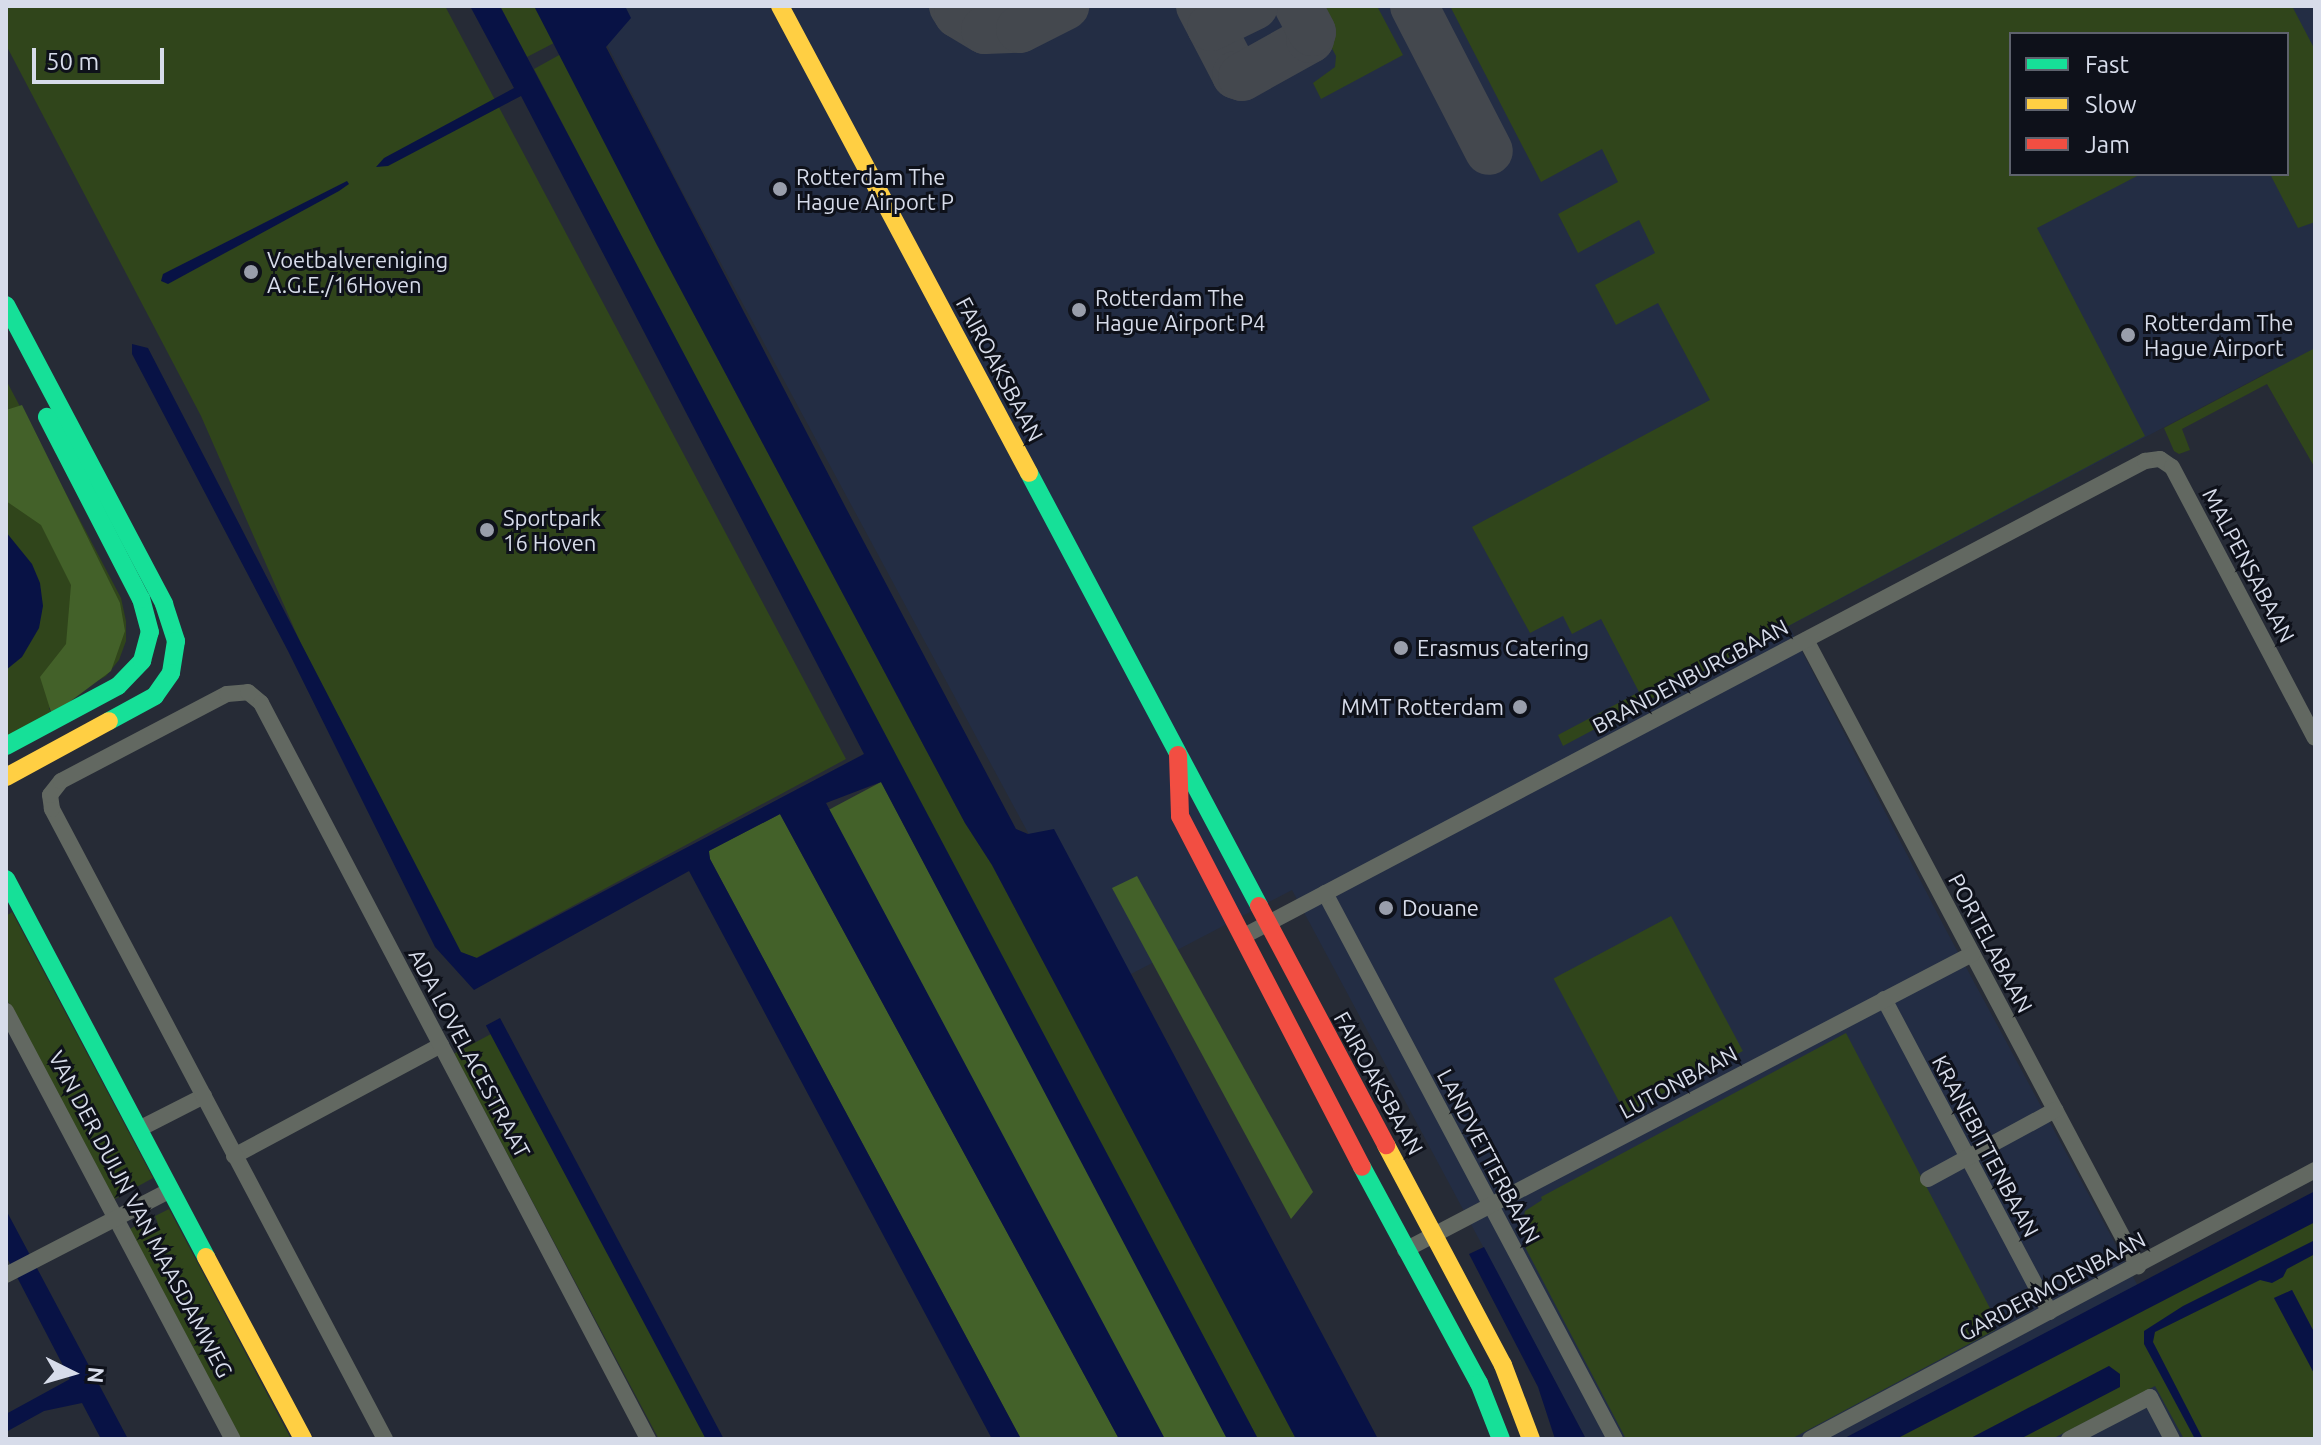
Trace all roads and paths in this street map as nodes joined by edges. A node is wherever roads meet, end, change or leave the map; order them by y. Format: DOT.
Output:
graph roads {
  1 [pos="780,6"];
  2 [pos="6,305"];
  3 [pos="6,341"];
  4 [pos="2160,459"];
  5 [pos="1806,640"];
  6 [pos="2315,738"];
  7 [pos="6,746"];
  8 [pos="1178,753"];
  9 [pos="6,777"];
  10 [pos="9,891"];
  11 [pos="1325,893"];
  12 [pos="1268,923"];
  13 [pos="1242,937"];
  14 [pos="1972,954"];
  15 [pos="1884,999"];
  16 [pos="6,1011"];
  17 [pos="441,1045"];
  18 [pos="204,1096"];
  19 [pos="2055,1110"];
  20 [pos="139,1129"];
  21 [pos="234,1156"];
  22 [pos="1968,1157"];
  23 [pos="2315,1170"];
  24 [pos="1928,1179"];
  25 [pos="171,1190"];
  26 [pos="1491,1205"];
  27 [pos="116,1220"];
  28 [pos="1432,1236"];
  29 [pos="1405,1250"];
  30 [pos="2138,1266"];
  31 [pos="6,1275"];
  32 [pos="2050,1312"];
  33 [pos="233,1439"];
  34 [pos="303,1439"];
  35 [pos="385,1439"];
  36 [pos="648,1439"];
  37 [pos="1501,1439"];
  38 [pos="1531,1439"];
  39 [pos="1615,1439"];
  40 [pos="1810,1439"];
  41 [pos="2069,1439"];
  42 [pos="2172,1439"];
  1 -- 8 [label="main road, FAIROAKSBAAN"];
  2 -- 9 [label="main road"];
  3 -- 7 [label="main road"];
  4 -- 5 [label="street, BRANDENBURGBAAN"];
  4 -- 6 [label="street, MALPENSABAAN"];
  5 -- 11 [label="street, BRANDENBURGBAAN"];
  5 -- 14 [label="street, PORTELABAAN"];
  8 -- 12 [label="main road, FAIROAKSBAAN"];
  8 -- 13 [label="main road, FAIROAKSBAAN"];
  10 -- 20 [label="main road, VAN DER DUIJN VAN MAASDAMWEG"];
  11 -- 12 [label="street, BRANDENBURGBAAN"];
  11 -- 26 [label="street, LANDVETTERBAAN"];
  12 -- 13 [label="street, BRANDENBURGBAAN"];
  12 -- 28 [label="main road, FAIROAKSBAAN"];
  13 -- 29 [label="main road, FAIROAKSBAAN"];
  14 -- 15 [label="street, LUTONBAAN"];
  14 -- 19 [label="street, PORTELABAAN"];
  15 -- 22 [label="street, KRANEBITTENBAAN"];
  15 -- 26 [label="street, LUTONBAAN"];
  16 -- 27 [label="street, VAN DER DUIJN VAN MAASDAMWEG"];
  17 -- 18 [label="street, ADA LOVELACESTRAAT"];
  17 -- 21 [label="street"];
  17 -- 36 [label="street, ADA LOVELACESTRAAT"];
  18 -- 20 [label="street, VAN DER DUIJN VAN MAASDAMWEG"];
  18 -- 21 [label="street"];
  19 -- 22 [label="street"];
  19 -- 30 [label="street, PORTELABAAN"];
  20 -- 25 [label="main road, VAN DER DUIJN VAN MAASDAMWEG"];
  21 -- 35 [label="street"];
  22 -- 24 [label="street"];
  22 -- 32 [label="street, KRANEBITTENBAAN"];
  23 -- 30 [label="street, GARDERMOENBAAN"];
  25 -- 27 [label="street"];
  25 -- 34 [label="main road, VAN DER DUIJN VAN MAASDAMWEG"];
  26 -- 28 [label="street, LUTONBAAN"];
  26 -- 39 [label="street, LANDVETTERBAAN"];
  27 -- 31 [label="street"];
  27 -- 33 [label="street, VAN DER DUIJN VAN MAASDAMWEG"];
  28 -- 29 [label="street, LUTONBAAN"];
  28 -- 38 [label="main road, FAIROAKSBAAN"];
  29 -- 37 [label="main road, FAIROAKSBAAN"];
  30 -- 32 [label="street, GARDERMOENBAAN"];
  32 -- 40 [label="street, GARDERMOENBAAN"];
  41 -- 42 [label="street"];
}
